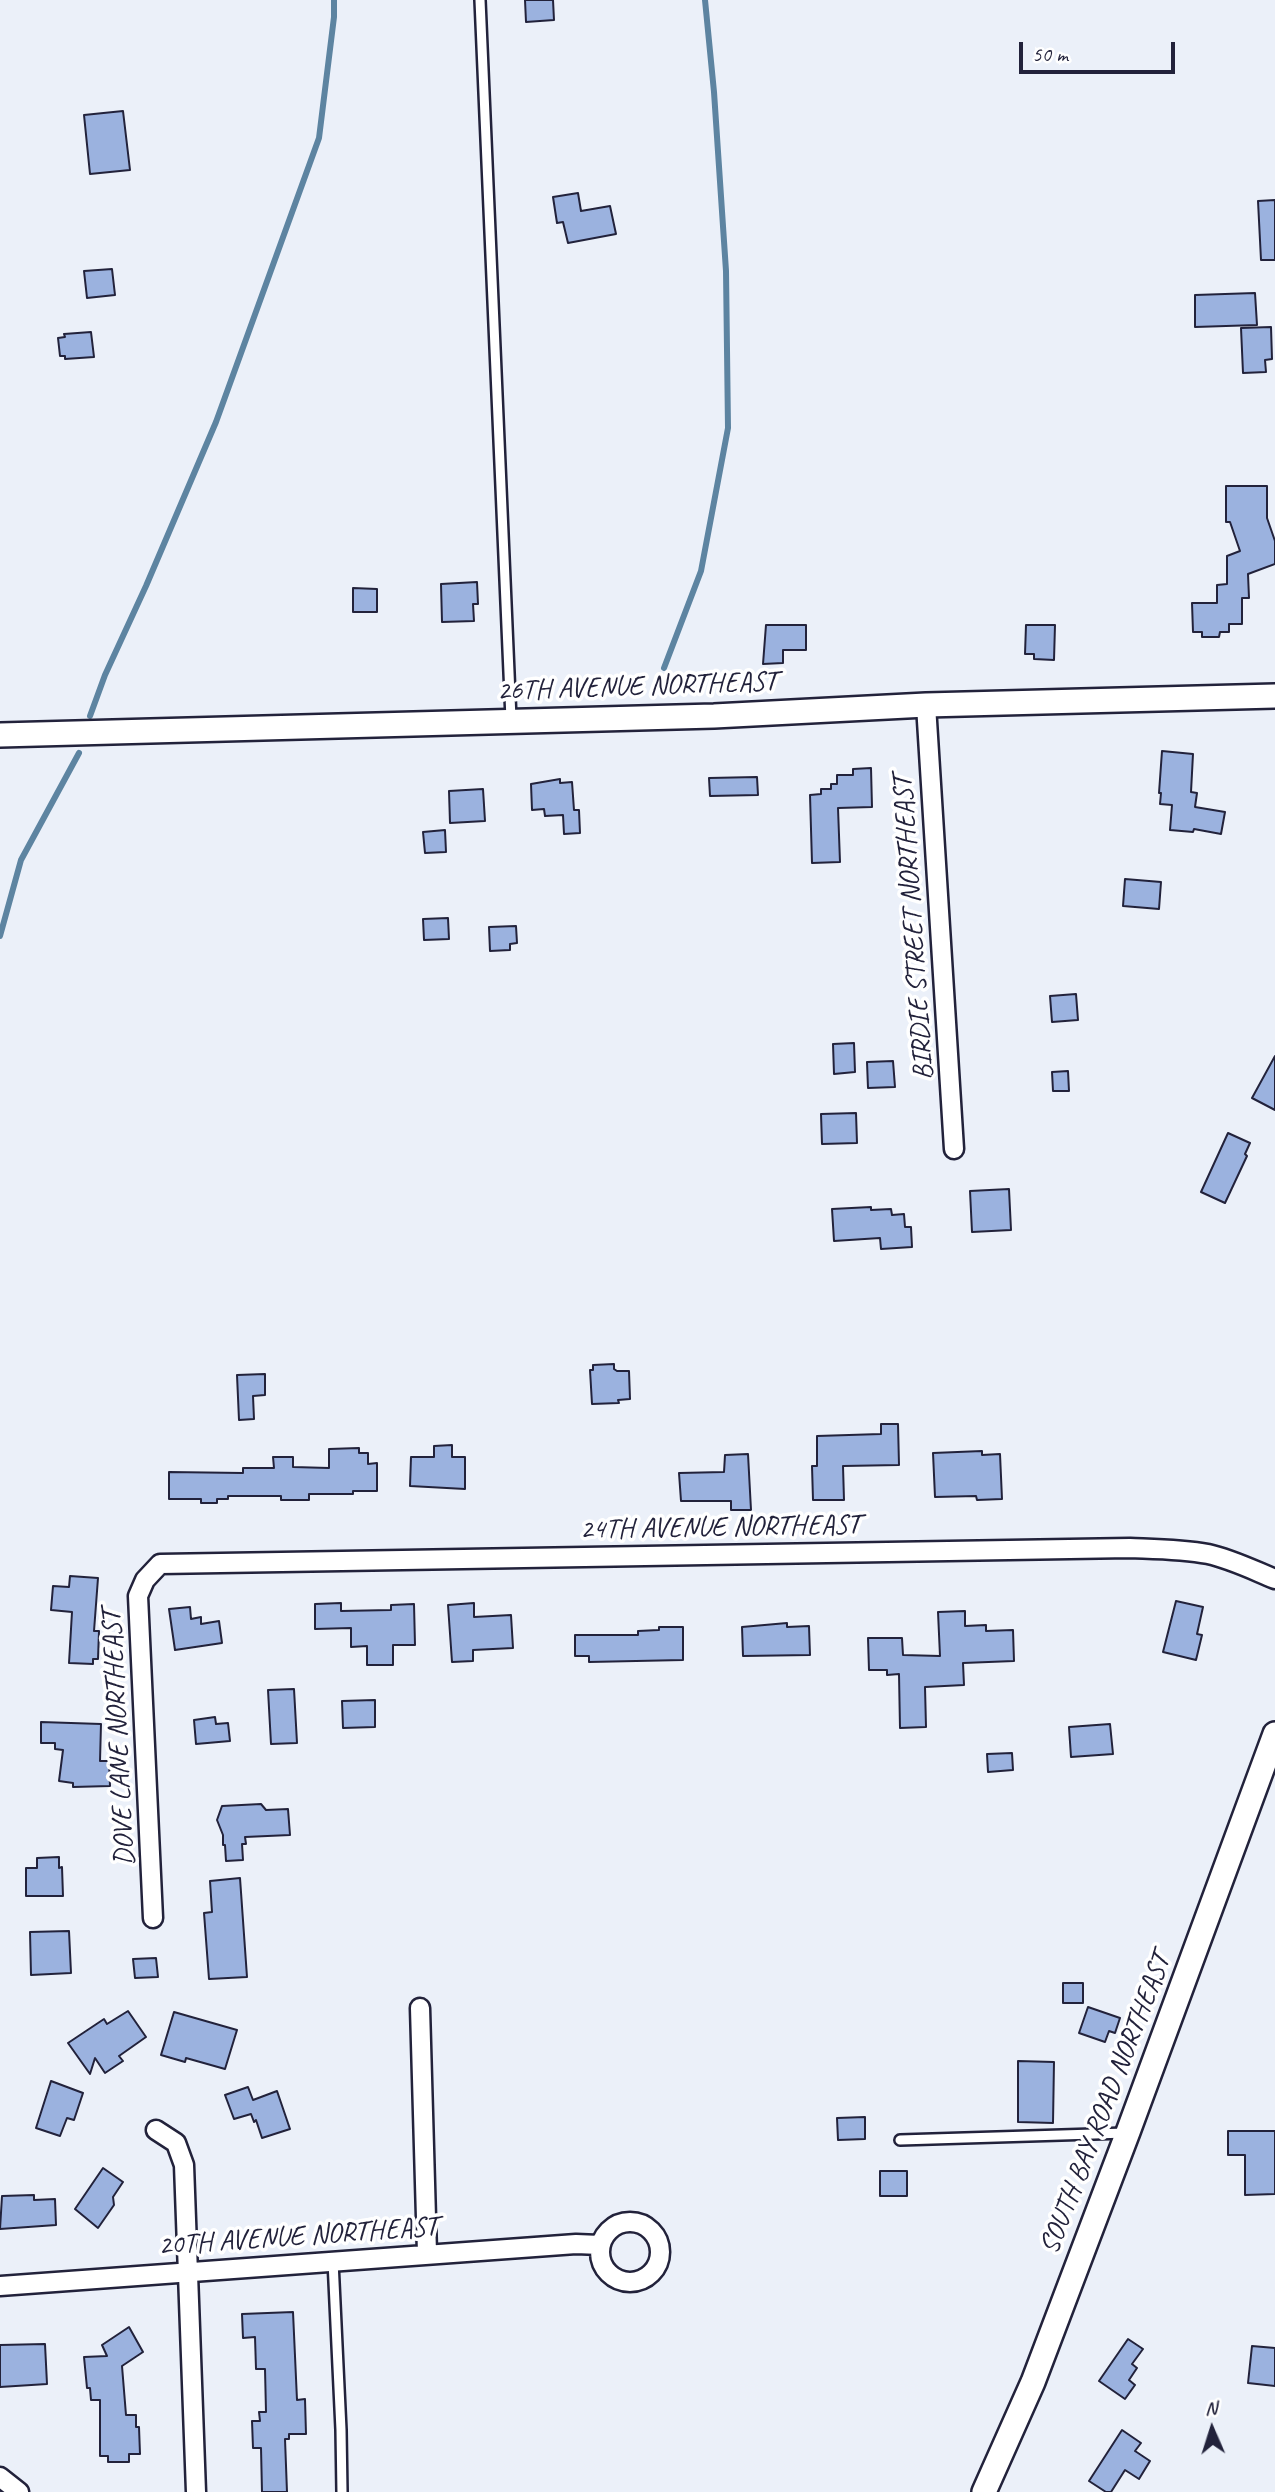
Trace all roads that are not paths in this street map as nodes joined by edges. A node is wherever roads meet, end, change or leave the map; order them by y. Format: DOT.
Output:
graph roads {
  1 [pos="480,0"];
  2 [pos="1275,696"];
  3 [pos="926,705"];
  4 [pos="511,721"];
  5 [pos="0,735"];
  6 [pos="954,1149"];
  7 [pos="160,1564"];
  8 [pos="1275,1579"];
  9 [pos="1275,1734"];
  10 [pos="153,1918"];
  11 [pos="420,2008"];
  12 [pos="156,2130"];
  13 [pos="1128,2133"];
  14 [pos="900,2140"];
  15 [pos="600,2245"];
  16 [pos="427,2253"];
  17 [pos="333,2261"];
  18 [pos="188,2273"];
  19 [pos="0,2286"];
  20 [pos="0,2477"];
  21 [pos="19,2492"];
  22 [pos="196,2492"];
  23 [pos="342,2492"];
  24 [pos="984,2492"];
  1 -- 4 [label="lane"];
  2 -- 3 [label="street, 26TH AVENUE NORTHEAST"];
  3 -- 4 [label="street, 26TH AVENUE NORTHEAST"];
  3 -- 6 [label="street, BIRDIE STREET NORTHEAST"];
  4 -- 5 [label="street, 26TH AVENUE NORTHEAST"];
  7 -- 8 [label="street, 24TH AVENUE NORTHEAST"];
  7 -- 10 [label="street, DOVE LANE NORTHEAST"];
  9 -- 13 [label="street, SOUTH BAY ROAD NORTHEAST"];
  11 -- 16 [label="street"];
  12 -- 18 [label="street"];
  13 -- 14 [label="lane"];
  13 -- 24 [label="street, SOUTH BAY ROAD NORTHEAST"];
  15 -- 16 [label="street, 20TH AVENUE NORTHEAST"];
  16 -- 17 [label="street, 20TH AVENUE NORTHEAST"];
  17 -- 18 [label="street, 20TH AVENUE NORTHEAST"];
  17 -- 23 [label="lane"];
  18 -- 19 [label="street, 20TH AVENUE NORTHEAST"];
  18 -- 22 [label="street"];
  20 -- 21 [label="street"];
}
